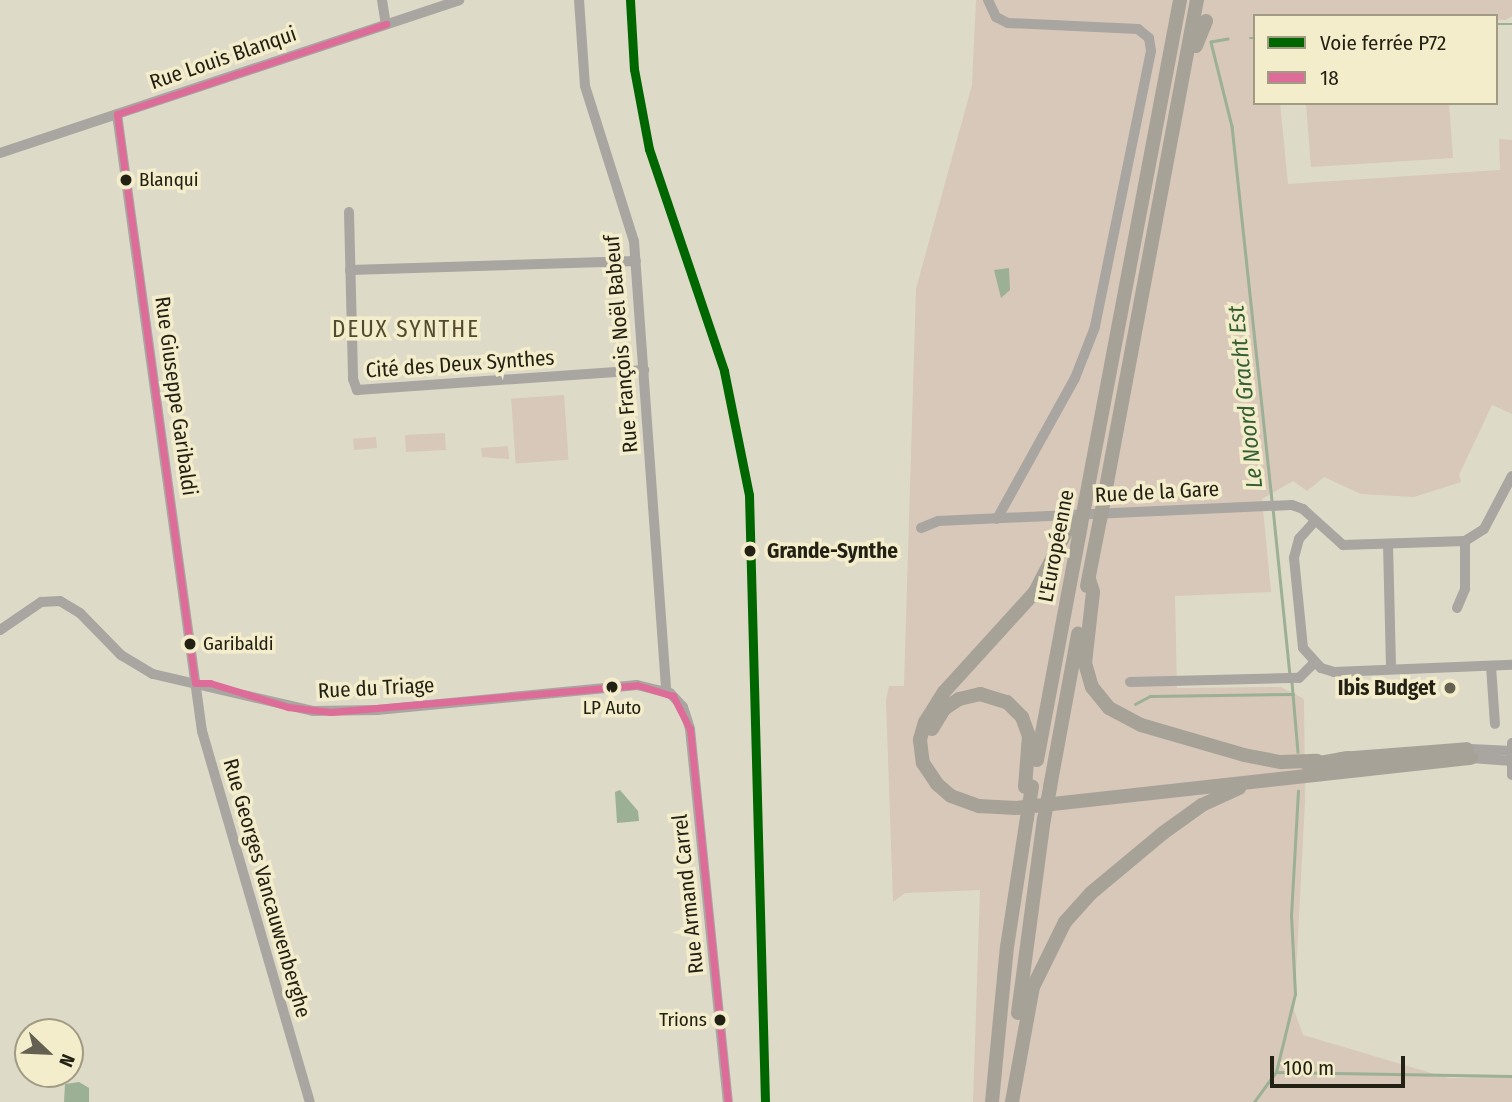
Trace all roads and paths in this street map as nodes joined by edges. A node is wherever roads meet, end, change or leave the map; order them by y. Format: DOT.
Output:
graph roads {
  1 [pos="382,0"];
  2 [pos="459,0"];
  3 [pos="579,0"];
  4 [pos="988,0"];
  5 [pos="1180,0"];
  6 [pos="1197,0"];
  7 [pos="1206,21"];
  8 [pos="386,24"];
  9 [pos="1188,55"];
  10 [pos="117,114"];
  11 [pos="0,153"];
  12 [pos="349,212"];
  13 [pos="636,261"];
  14 [pos="350,270"];
  15 [pos="644,370"];
  16 [pos="1512,476"];
  17 [pos="997,519"];
  18 [pos="1315,521"];
  19 [pos="1076,523"];
  20 [pos="921,528"];
  21 [pos="1465,541"];
  22 [pos="1388,544"];
  23 [pos="1089,579"];
  24 [pos="1457,608"];
  25 [pos="0,630"];
  26 [pos="1314,663"];
  27 [pos="1512,665"];
  28 [pos="1490,666"];
  29 [pos="1391,669"];
  30 [pos="1130,682"];
  31 [pos="195,683"];
  32 [pos="666,691"];
  33 [pos="1495,724"];
  34 [pos="1511,753"];
  35 [pos="1471,754"];
  36 [pos="1348,758"];
  37 [pos="1512,775"];
  38 [pos="1287,776"];
  39 [pos="1028,786"];
  40 [pos="310,1102"];
  41 [pos="728,1102"];
  42 [pos="992,1102"];
  43 [pos="1011,1102"];
  1 -- 8 [label="street"];
  2 -- 8 [label="street, Rue Louis Blanqui"];
  3 -- 13 [label="street, Rue François Noël Babeuf"];
  4 -- 17 [label="street"];
  5 -- 19 [label="highway, L'Européenne, bridge"];
  6 -- 9 [label="highway, L'Européenne"];
  7 -- 9 [label="highway"];
  8 -- 10 [label="street, Rue Louis Blanqui"];
  9 -- 23 [label="highway, L'Européenne, bridge"];
  10 -- 11 [label="street, Rue Louis Blanqui"];
  10 -- 31 [label="street, Rue Giuseppe Garibaldi"];
  12 -- 14 [label="street, Cité des Deux Synthes"];
  13 -- 14 [label="street"];
  13 -- 15 [label="street, Rue François Noël Babeuf"];
  14 -- 15 [label="street, Cité des Deux Synthes"];
  15 -- 32 [label="street, Rue François Noël Babeuf"];
  16 -- 21 [label="street"];
  17 -- 18 [label="street, Rue de la Gare"];
  17 -- 20 [label="street, Rue de la Gare"];
  18 -- 22 [label="street, Rue de la Gare"];
  18 -- 26 [label="street"];
  19 -- 38 [label="highway"];
  19 -- 39 [label="highway, L'Européenne"];
  21 -- 22 [label="street, Rue de la Gare"];
  21 -- 24 [label="street"];
  22 -- 29 [label="street"];
  23 -- 36 [label="highway"];
  23 -- 43 [label="highway, L'Européenne, bridge"];
  25 -- 31 [label="street, Rue du Triage"];
  26 -- 29 [label="street"];
  26 -- 30 [label="street"];
  27 -- 28 [label="street"];
  28 -- 29 [label="street"];
  28 -- 33 [label="street"];
  31 -- 32 [label="street, Rue du Triage"];
  31 -- 40 [label="street, Rue Georges Vancauwenberghe"];
  32 -- 41 [label="street, Rue Armand Carrel"];
  34 -- 35 [label="street"];
  34 -- 37 [label="street"];
  35 -- 36 [label="highway"];
  35 -- 38 [label="highway"];
  36 -- 39 [label="highway"];
  38 -- 43 [label="highway"];
  39 -- 42 [label="highway, L'Européenne, bridge"];
}
